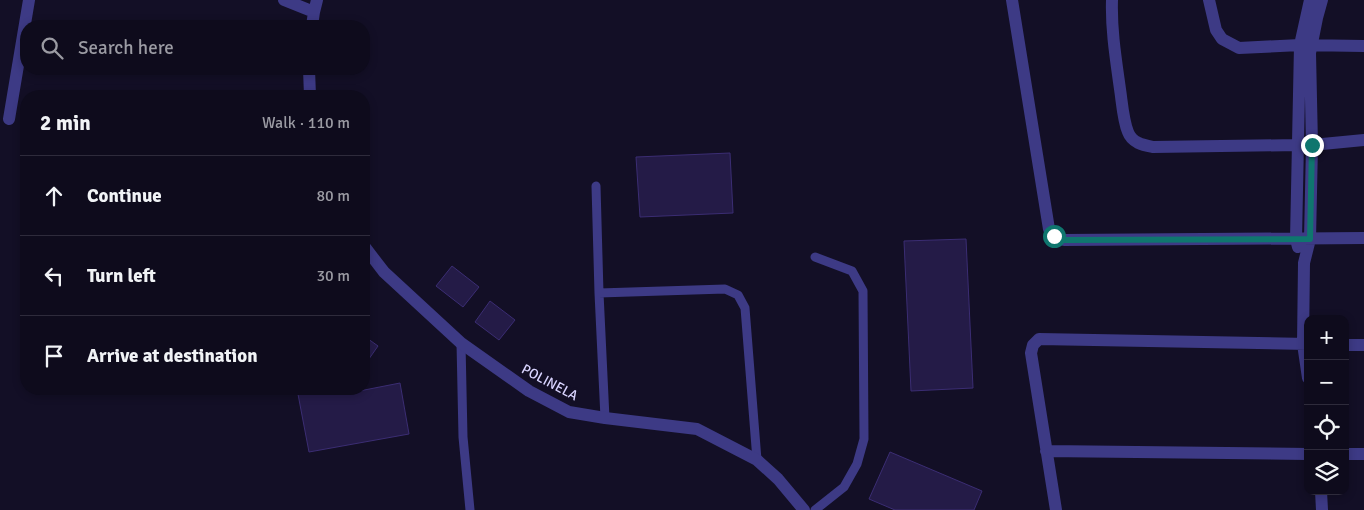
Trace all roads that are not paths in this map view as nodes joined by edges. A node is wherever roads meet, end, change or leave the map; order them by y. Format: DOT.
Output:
graph roads {
  1 [pos="29,0"];
  2 [pos="284,0"];
  3 [pos="1012,0"];
  4 [pos="1112,0"];
  5 [pos="1208,0"];
  6 [pos="1310,0"];
  7 [pos="1322,0"];
  8 [pos="315,6"];
  9 [pos="26,20"];
  10 [pos="313,20"];
  11 [pos="1305,46"];
  12 [pos="1364,46"];
  13 [pos="20,54"];
  14 [pos="309,75"];
  15 [pos="310,90"];
  16 [pos="9,119"];
  17 [pos="1364,140"];
  18 [pos="1298,145"];
  19 [pos="1312,145"];
  20 [pos="596,186"];
  21 [pos="1364,238"];
  22 [pos="1296,239"];
  23 [pos="1310,239"];
  24 [pos="370,254"];
  25 [pos="815,257"];
  26 [pos="1304,263"];
  27 [pos="599,293"];
  28 [pos="1305,315"];
  29 [pos="461,343"];
  30 [pos="1304,344"];
  31 [pos="1349,344"];
  32 [pos="1364,345"];
  33 [pos="605,418"];
  34 [pos="1046,452"];
  35 [pos="1304,454"];
  36 [pos="1349,454"];
  37 [pos="1364,454"];
  38 [pos="757,460"];
  39 [pos="1320,495"];
  40 [pos="470,510"];
  41 [pos="804,510"];
  42 [pos="815,510"];
  43 [pos="1056,510"];
  44 [pos="1322,510"];
  1 -- 9 [label="street"];
  2 -- 8 [label="street"];
  3 -- 22 [label="street"];
  4 -- 18 [label="street"];
  5 -- 11 [label="street"];
  6 -- 11 [label="street"];
  7 -- 11 [label="street"];
  8 -- 10 [label="street"];
  11 -- 12 [label="street"];
  11 -- 18 [label="street"];
  11 -- 19 [label="street"];
  13 -- 16 [label="street"];
  14 -- 15 [label="street"];
  17 -- 19 [label="street"];
  18 -- 22 [label="street"];
  19 -- 23 [label="street"];
  20 -- 27 [label="lane"];
  21 -- 23 [label="street"];
  22 -- 23 [label="street"];
  22 -- 26 [label="street"];
  23 -- 26 [label="street"];
  24 -- 29 [label="street, POLINELA"];
  25 -- 42 [label="lane"];
  26 -- 28 [label="street"];
  27 -- 33 [label="lane"];
  27 -- 38 [label="lane"];
  29 -- 33 [label="street, POLINELA"];
  29 -- 40 [label="lane"];
  30 -- 34 [label="street"];
  31 -- 32 [label="street"];
  33 -- 38 [label="street, POLINELA"];
  34 -- 35 [label="street"];
  34 -- 43 [label="street"];
  36 -- 37 [label="street"];
  38 -- 41 [label="street, POLINELA"];
  39 -- 44 [label="street"];
}
